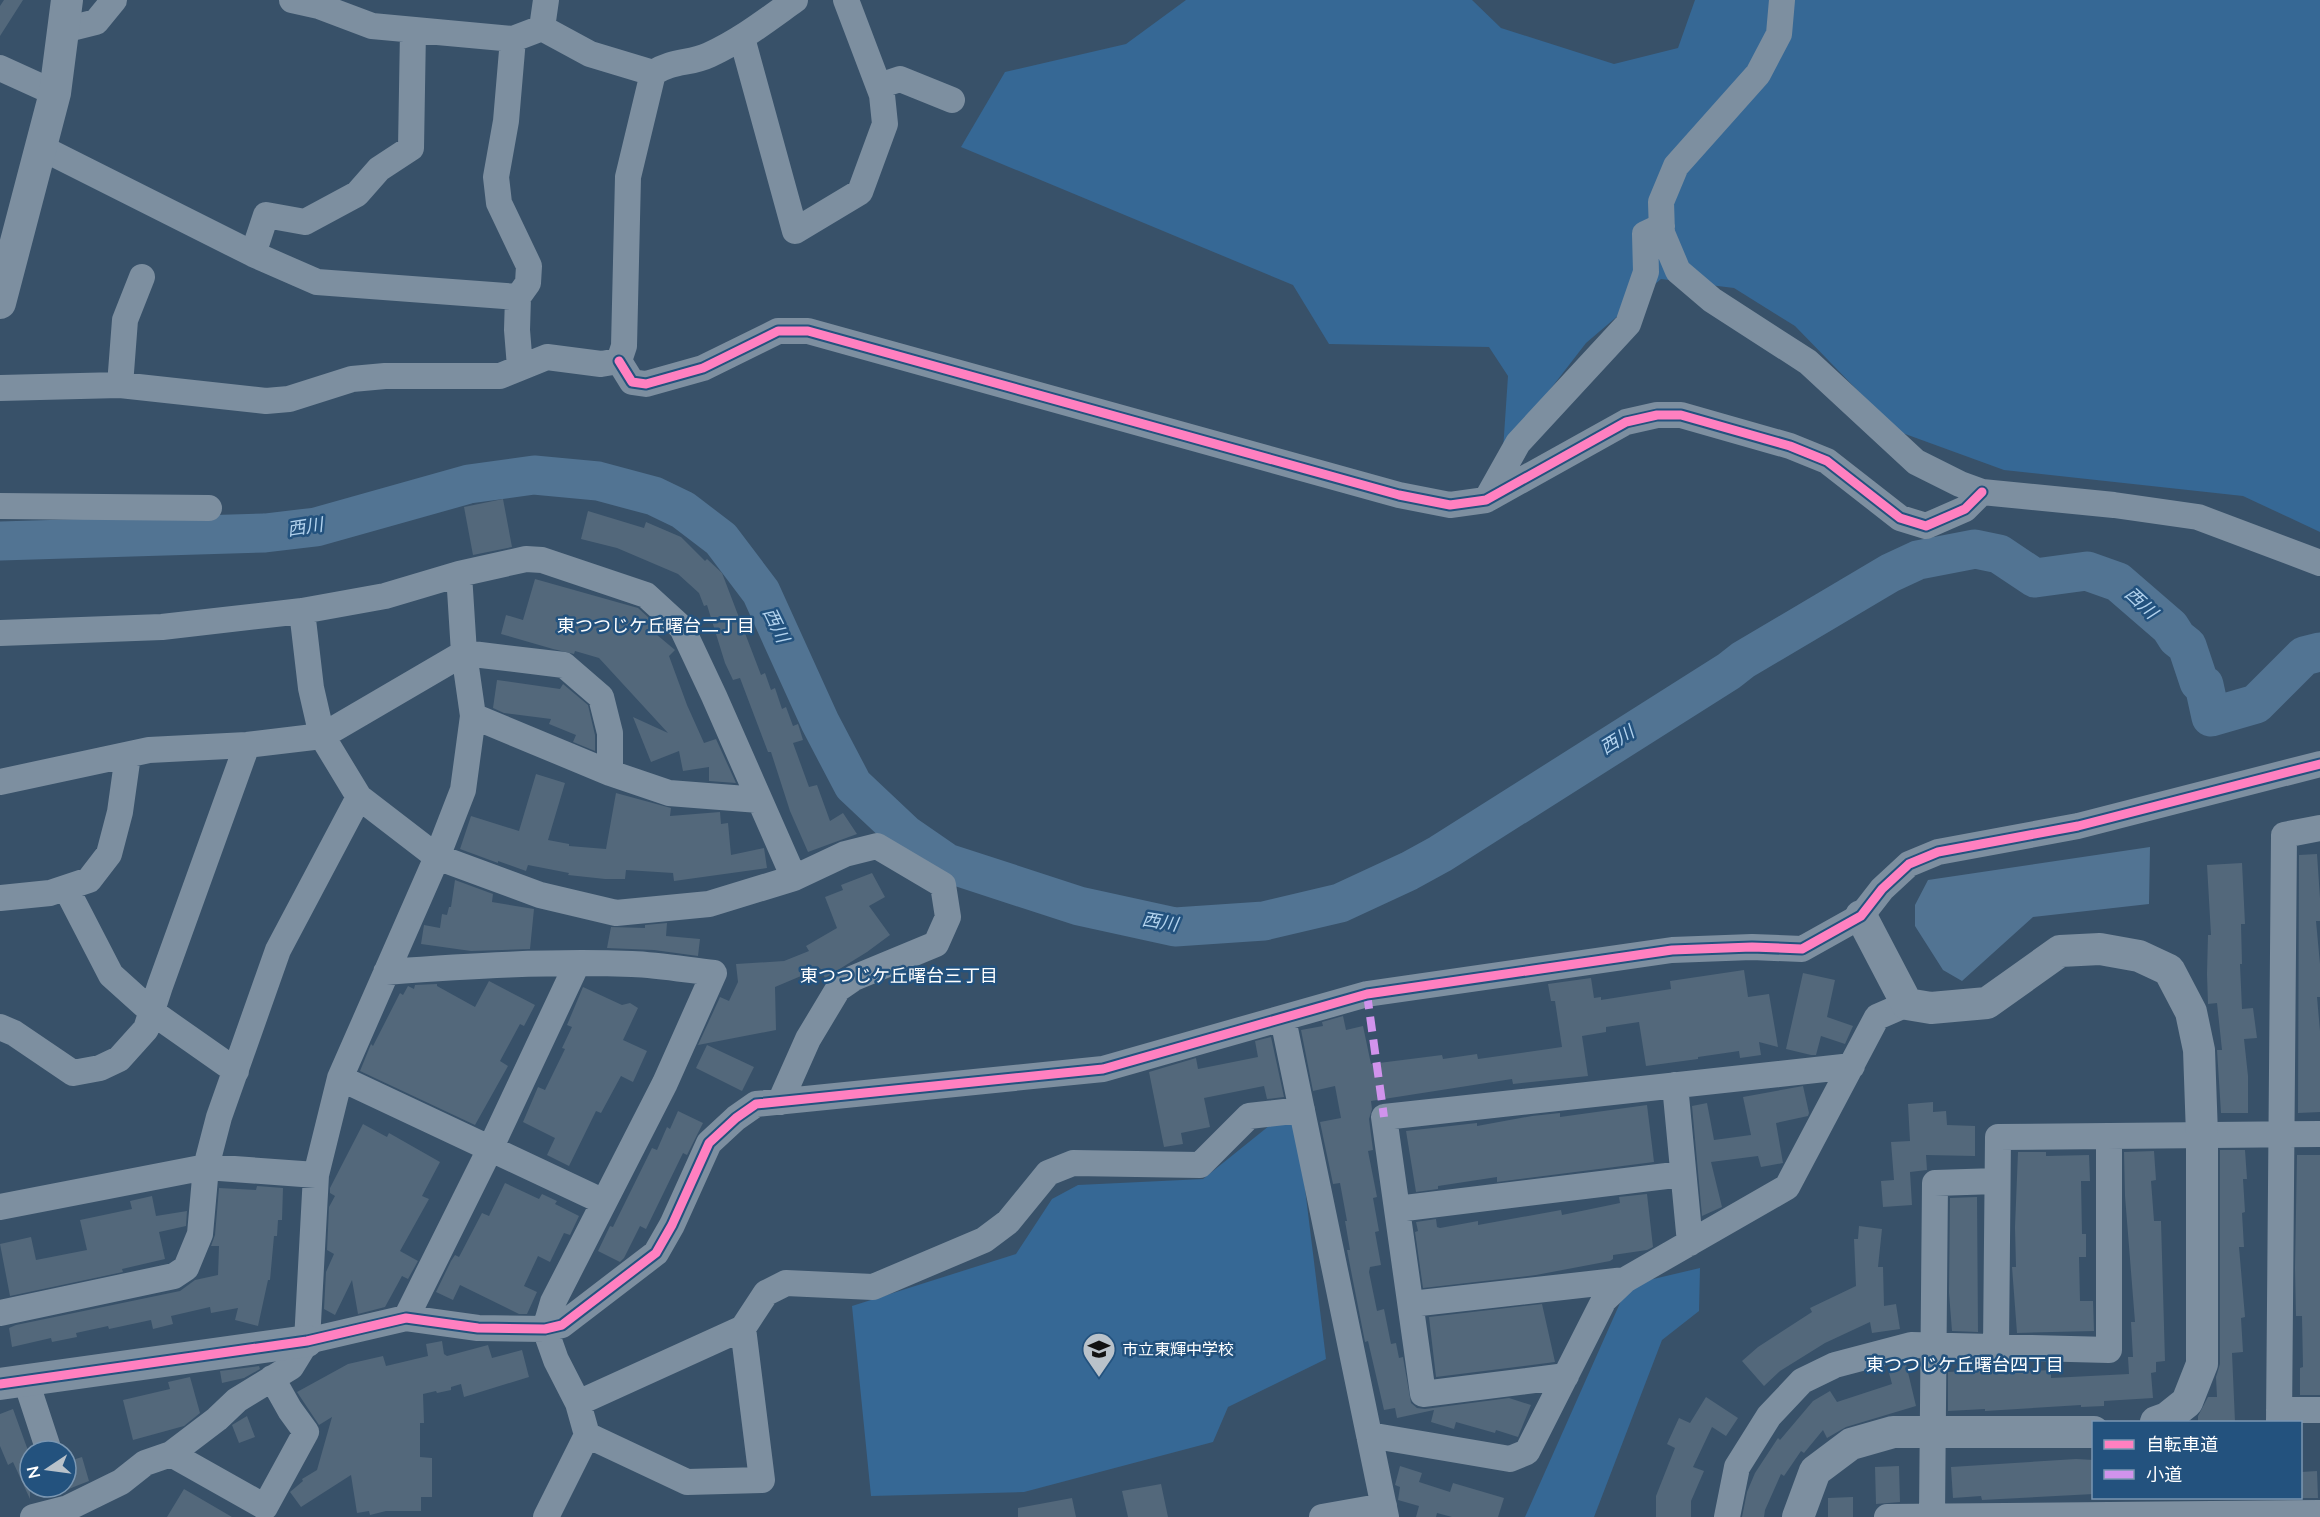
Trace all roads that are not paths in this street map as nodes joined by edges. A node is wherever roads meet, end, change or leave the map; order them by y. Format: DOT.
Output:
graph roads {
  1 [pos="114,0"];
  2 [pos="292,0"];
  3 [pos="546,0"];
  4 [pos="795,0"];
  5 [pos="846,0"];
  6 [pos="1782,0"];
  7 [pos="63,9"];
  8 [pos="542,28"];
  9 [pos="413,30"];
  10 [pos="742,38"];
  11 [pos="513,39"];
  12 [pos="0,68"];
  13 [pos="652,73"];
  14 [pos="879,86"];
  15 [pos="55,93"];
  16 [pos="952,100"];
  17 [pos="42,148"];
  18 [pos="1662,226"];
  19 [pos="8,245"];
  20 [pos="253,254"];
  21 [pos="142,277"];
  22 [pos="518,297"];
  23 [pos="0,303"];
  24 [pos="619,361"];
  25 [pos="520,367"];
  26 [pos="120,385"];
  27 [pos="0,388"];
  28 [pos="1982,492"];
  29 [pos="1486,500"];
  30 [pos="0,506"];
  31 [pos="209,508"];
  32 [pos="2320,564"];
  33 [pos="459,574"];
  34 [pos="302,611"];
  35 [pos="0,633"];
  36 [pos="464,653"];
  37 [pos="473,716"];
  38 [pos="322,736"];
  39 [pos="247,745"];
  40 [pos="128,754"];
  41 [pos="2320,764"];
  42 [pos="610,773"];
  43 [pos="0,782"];
  44 [pos="359,797"];
  45 [pos="759,800"];
  46 [pos="2320,828"];
  47 [pos="437,857"];
  48 [pos="794,878"];
  49 [pos="66,888"];
  50 [pos="0,898"];
  51 [pos="1861,916"];
  52 [pos="577,964"];
  53 [pos="386,972"];
  54 [pos="1907,1004"];
  55 [pos="152,1012"];
  56 [pos="1283,1019"];
  57 [pos="0,1028"];
  58 [pos="1852,1066"];
  59 [pos="236,1071"];
  60 [pos="340,1078"];
  61 [pos="1675,1085"];
  62 [pos="780,1102"];
  63 [pos="1302,1110"];
  64 [pos="2282,1134"];
  65 [pos="2320,1134"];
  66 [pos="2202,1135"];
  67 [pos="2109,1136"];
  68 [pos="490,1149"];
  69 [pos="206,1167"];
  70 [pos="1683,1174"];
  71 [pos="316,1175"];
  72 [pos="1997,1181"];
  73 [pos="604,1202"];
  74 [pos="0,1207"];
  75 [pos="1397,1209"];
  76 [pos="1690,1243"];
  77 [pos="1625,1280"];
  78 [pos="1411,1304"];
  79 [pos="0,1313"];
  80 [pos="406,1318"];
  81 [pos="742,1328"];
  82 [pos="545,1329"];
  83 [pos="307,1341"];
  84 [pos="1934,1346"];
  85 [pos="1996,1347"];
  86 [pos="1566,1376"];
  87 [pos="272,1378"];
  88 [pos="13,1383"];
  89 [pos="578,1403"];
  90 [pos="2320,1410"];
  91 [pos="2279,1416"];
  92 [pos="2159,1421"];
  93 [pos="1933,1432"];
  94 [pos="2092,1432"];
  95 [pos="587,1435"];
  96 [pos="1369,1435"];
  97 [pos="43,1439"];
  98 [pos="171,1454"];
  99 [pos="67,1504"];
  100 [pos="2278,1509"];
  101 [pos="1385,1511"];
  102 [pos="2320,1514"];
  103 [pos="1932,1516"];
  104 [pos="2017,1516"];
  105 [pos="2142,1516"];
  106 [pos="33,1517"];
  107 [pos="546,1517"];
  108 [pos="1322,1517"];
  109 [pos="1727,1517"];
  110 [pos="1798,1517"];
  111 [pos="1887,1517"];
  1 -- 7 [label="street"];
  2 -- 9 [label="street"];
  3 -- 8 [label="street"];
  4 -- 10 [label="street"];
  5 -- 14 [label="street"];
  6 -- 18 [label="street"];
  7 -- 15 [label="street"];
  8 -- 11 [label="street"];
  8 -- 13 [label="street"];
  9 -- 11 [label="street"];
  9 -- 20 [label="street"];
  10 -- 13 [label="street"];
  10 -- 14 [label="street"];
  11 -- 22 [label="street"];
  12 -- 15 [label="street"];
  13 -- 24 [label="street"];
  14 -- 16 [label="street"];
  15 -- 17 [label="street"];
  17 -- 19 [label="street"];
  17 -- 20 [label="street"];
  18 -- 28 [label="street"];
  18 -- 29 [label="street"];
  19 -- 23 [label="street"];
  20 -- 22 [label="street"];
  21 -- 26 [label="street"];
  22 -- 25 [label="street"];
  24 -- 25 [label="street"];
  24 -- 29 [label="street"];
  25 -- 26 [label="street"];
  26 -- 27 [label="street"];
  28 -- 29 [label="street"];
  28 -- 32 [label="street"];
  30 -- 31 [label="street"];
  33 -- 34 [label="street"];
  33 -- 36 [label="street"];
  33 -- 45 [label="street"];
  34 -- 35 [label="street"];
  34 -- 38 [label="street"];
  36 -- 37 [label="street"];
  36 -- 38 [label="street"];
  36 -- 42 [label="street"];
  37 -- 42 [label="street"];
  37 -- 47 [label="street"];
  38 -- 39 [label="street"];
  38 -- 44 [label="street"];
  39 -- 40 [label="street"];
  39 -- 55 [label="street"];
  40 -- 43 [label="street"];
  40 -- 49 [label="street"];
  41 -- 51 [label="street"];
  42 -- 45 [label="street"];
  44 -- 47 [label="street"];
  44 -- 59 [label="street"];
  45 -- 48 [label="street"];
  46 -- 64 [label="street"];
  47 -- 48 [label="street"];
  47 -- 53 [label="street"];
  48 -- 62 [label="street"];
  49 -- 50 [label="street"];
  49 -- 55 [label="street"];
  51 -- 54 [label="street"];
  51 -- 56 [label="street"];
  52 -- 53 [label="street"];
  52 -- 68 [label="street"];
  52 -- 73 [label="street"];
  53 -- 60 [label="street"];
  54 -- 58 [label="street"];
  54 -- 66 [label="street"];
  55 -- 57 [label="street"];
  55 -- 59 [label="street"];
  56 -- 62 [label="street"];
  56 -- 63 [label="street"];
  58 -- 61 [label="street"];
  58 -- 76 [label="street"];
  59 -- 69 [label="street"];
  60 -- 68 [label="street"];
  60 -- 71 [label="street"];
  61 -- 70 [label="street"];
  61 -- 75 [label="street"];
  62 -- 82 [label="street"];
  63 -- 81 [label="street"];
  63 -- 96 [label="street"];
  64 -- 65 [label="street"];
  64 -- 66 [label="street"];
  64 -- 91 [label="street"];
  66 -- 67 [label="street"];
  66 -- 92 [label="street"];
  67 -- 72 [label="street"];
  67 -- 85 [label="street"];
  68 -- 73 [label="street"];
  68 -- 80 [label="street"];
  69 -- 71 [label="street"];
  69 -- 74 [label="street"];
  69 -- 79 [label="street"];
  70 -- 75 [label="street"];
  70 -- 76 [label="street"];
  71 -- 83 [label="street"];
  72 -- 84 [label="street"];
  72 -- 85 [label="street"];
  73 -- 82 [label="street"];
  75 -- 78 [label="street"];
  76 -- 77 [label="street"];
  77 -- 78 [label="street"];
  77 -- 86 [label="street"];
  78 -- 86 [label="street"];
  80 -- 82 [label="street"];
  80 -- 83 [label="street"];
  81 -- 89 [label="street"];
  81 -- 95 [label="street"];
  82 -- 89 [label="street"];
  83 -- 87 [label="street"];
  83 -- 88 [label="street"];
  84 -- 85 [label="street"];
  84 -- 93 [label="street"];
  84 -- 109 [label="street"];
  86 -- 96 [label="street"];
  87 -- 98 [label="street"];
  87 -- 98 [label="street"];
  88 -- 97 [label="street"];
  89 -- 95 [label="street"];
  90 -- 91 [label="street"];
  93 -- 94 [label="street"];
  93 -- 103 [label="street"];
  93 -- 110 [label="street"];
  95 -- 107 [label="street"];
  96 -- 101 [label="street"];
  98 -- 99 [label="street"];
  99 -- 106 [label="street"];
  100 -- 102 [label="street"];
  100 -- 105 [label="street"];
  101 -- 108 [label="street"];
  103 -- 104 [label="street"];
  103 -- 111 [label="street"];
  104 -- 105 [label="street"];
}
